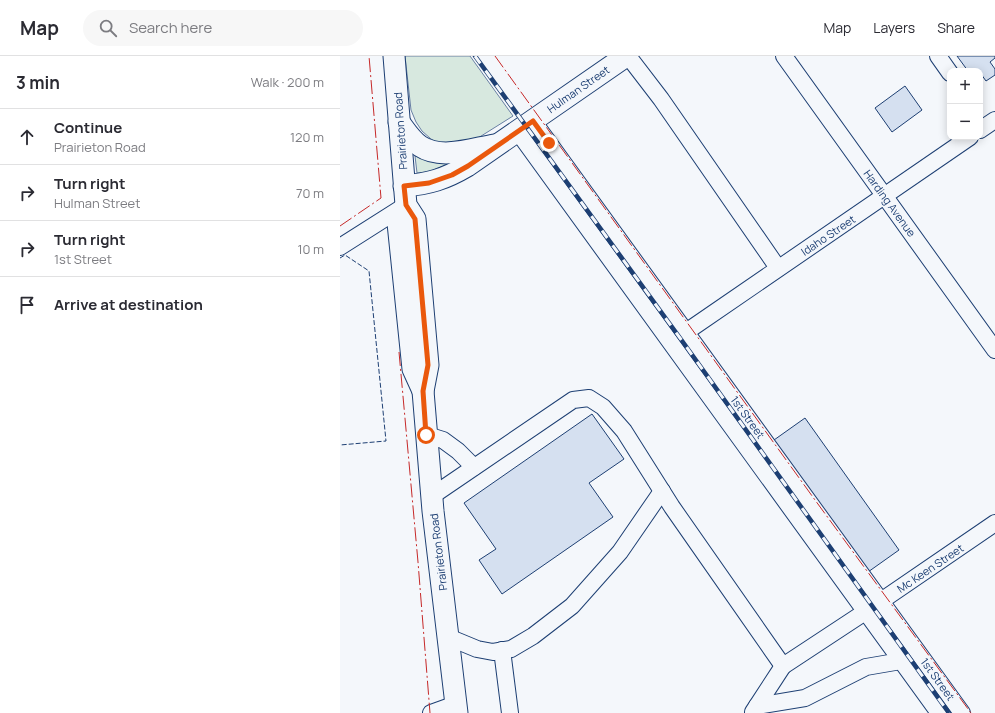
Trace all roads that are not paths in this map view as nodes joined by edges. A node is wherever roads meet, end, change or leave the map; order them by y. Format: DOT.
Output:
graph roads {
  1 [pos="394,56"];
  2 [pos="627,56"];
  3 [pos="784,56"];
  4 [pos="938,56"];
  5 [pos="947,69"];
  6 [pos="399,122"];
  7 [pos="525,126"];
  8 [pos="966,140"];
  9 [pos="499,144"];
  10 [pos="405,195"];
  11 [pos="885,196"];
  12 [pos="340,247"];
  13 [pos="778,268"];
  14 [pos="686,332"];
  15 [pos="995,350"];
  16 [pos="426,435"];
  17 [pos="474,467"];
  18 [pos="662,491"];
  19 [pos="432,496"];
  20 [pos="995,523"];
  21 [pos="881,601"];
  22 [pos="865,612"];
  23 [pos="448,637"];
  24 [pos="502,650"];
  25 [pos="901,661"];
  26 [pos="783,666"];
  27 [pos="456,708"];
  28 [pos="754,709"];
  29 [pos="431,713"];
  30 [pos="510,713"];
  31 [pos="939,713"];
  32 [pos="962,713"];
  1 -- 6 [label="main road, Prairieton Road"];
  2 -- 7 [label="main road, Hulman Street"];
  2 -- 13 [label="street"];
  3 -- 11 [label="street, Harding Avenue"];
  4 -- 5 [label="street"];
  6 -- 9 [label="main road"];
  6 -- 10 [label="main road, Prairieton Road"];
  7 -- 9 [label="main road, Hulman Street"];
  7 -- 14 [label="street, 1st Street"];
  7 -- 22 [label="street, 1st Street"];
  8 -- 11 [label="street, Idaho Street"];
  9 -- 10 [label="main road, Hulman Street"];
  10 -- 12 [label="street"];
  10 -- 16 [label="main road, Prairieton Road"];
  11 -- 13 [label="street, Idaho Street"];
  11 -- 15 [label="street, Harding Avenue"];
  13 -- 14 [label="street, Idaho Street"];
  14 -- 21 [label="street, 1st Street"];
  16 -- 17 [label="street"];
  16 -- 19 [label="main road, Prairieton Road"];
  17 -- 18 [label="street"];
  17 -- 19 [label="street"];
  18 -- 24 [label="street"];
  18 -- 26 [label="street"];
  19 -- 23 [label="main road, Prairieton Road"];
  20 -- 21 [label="street, Mc Keen Street"];
  21 -- 22 [label="street, Mc Keen Street"];
  21 -- 32 [label="street, 1st Street"];
  22 -- 25 [label="street, 1st Street"];
  22 -- 26 [label="street, Mc Keen Street"];
  23 -- 24 [label="street"];
  23 -- 27 [label="main road, Prairieton Road"];
  24 -- 30 [label="street"];
  25 -- 28 [label="street"];
  25 -- 31 [label="street, 1st Street"];
  26 -- 28 [label="street"];
  27 -- 29 [label="street"];
}
